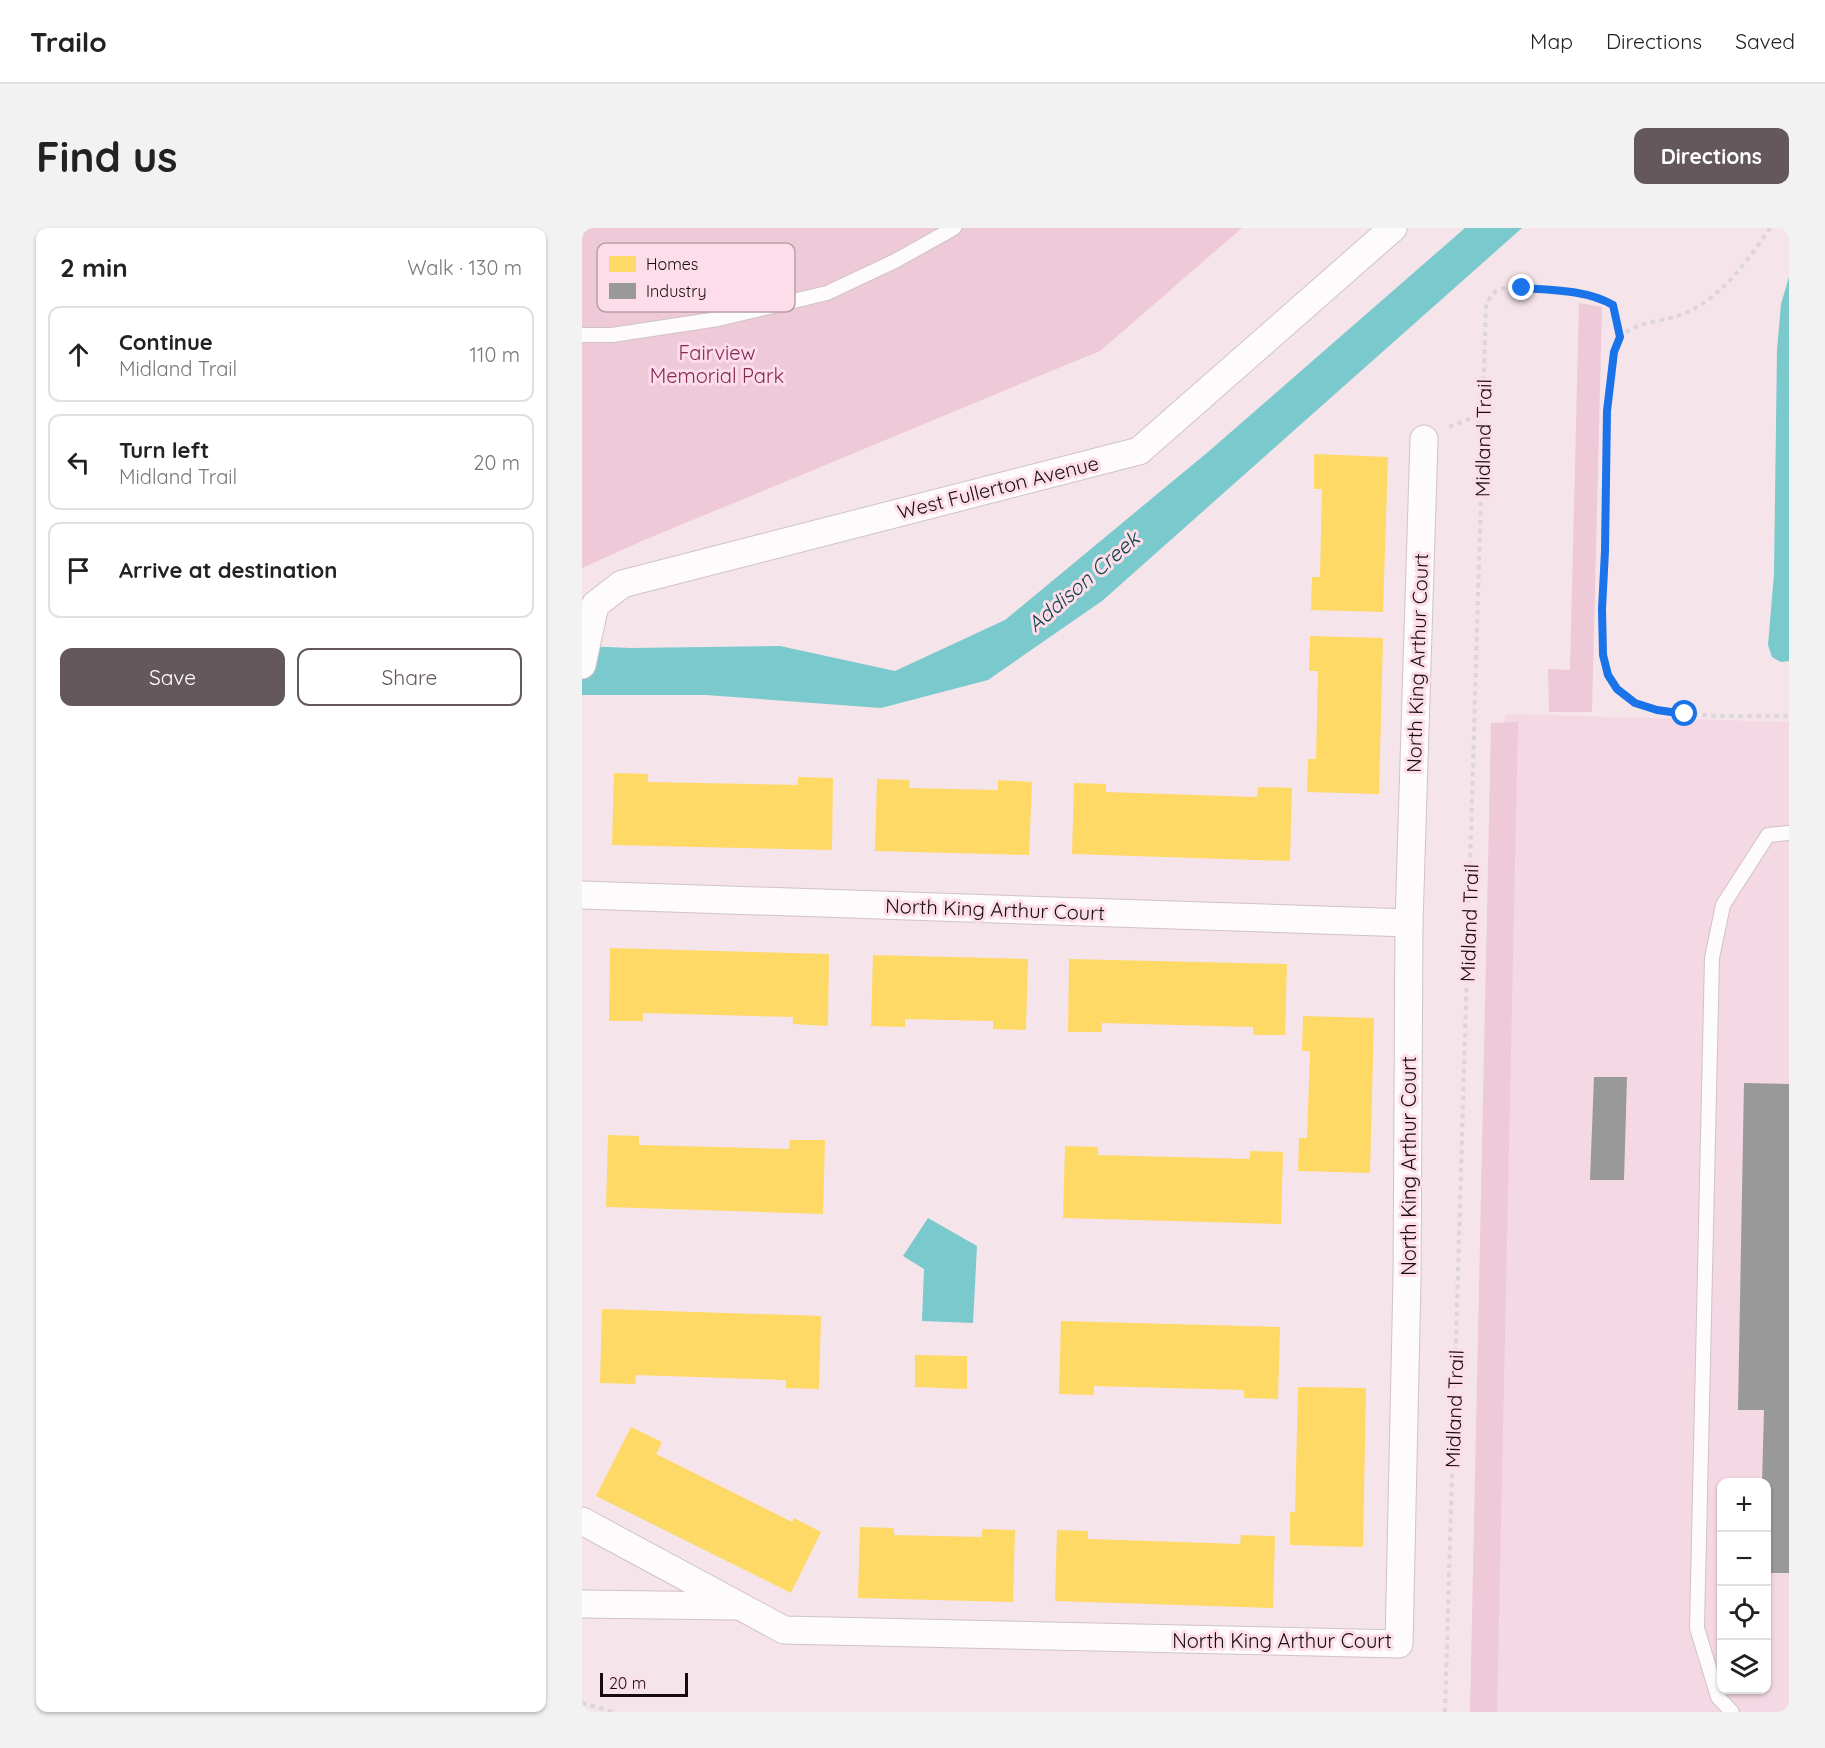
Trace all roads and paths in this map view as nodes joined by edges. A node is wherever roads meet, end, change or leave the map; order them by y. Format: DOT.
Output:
graph roads {
  1 [pos="954,228"];
  2 [pos="1393,228"];
  3 [pos="1770,228"];
  4 [pos="795,301"];
  5 [pos="750,312"];
  6 [pos="582,335"];
  7 [pos="1620,337"];
  8 [pos="1424,439"];
  9 [pos="582,665"];
  10 [pos="1789,716"];
  11 [pos="1789,833"];
  12 [pos="582,895"];
  13 [pos="1409,923"];
  14 [pos="582,1521"];
  15 [pos="582,1604"];
  16 [pos="740,1606"];
  17 [pos="582,1703"];
  18 [pos="614,1712"];
  19 [pos="1445,1712"];
  20 [pos="1732,1712"];
  1 -- 4 [label="lane"];
  2 -- 9 [label="street, West Fullerton Avenue"];
  3 -- 7 [label="path"];
  5 -- 6 [label="lane"];
  7 -- 10 [label="path, Midland Trail"];
  7 -- 19 [label="path, Midland Trail"];
  8 -- 13 [label="street, North King Arthur Court"];
  11 -- 20 [label="lane"];
  12 -- 13 [label="street, North King Arthur Court"];
  13 -- 16 [label="street, North King Arthur Court"];
  14 -- 16 [label="street, North King Arthur Court"];
  15 -- 16 [label="street"];
  17 -- 18 [label="path"];
}
